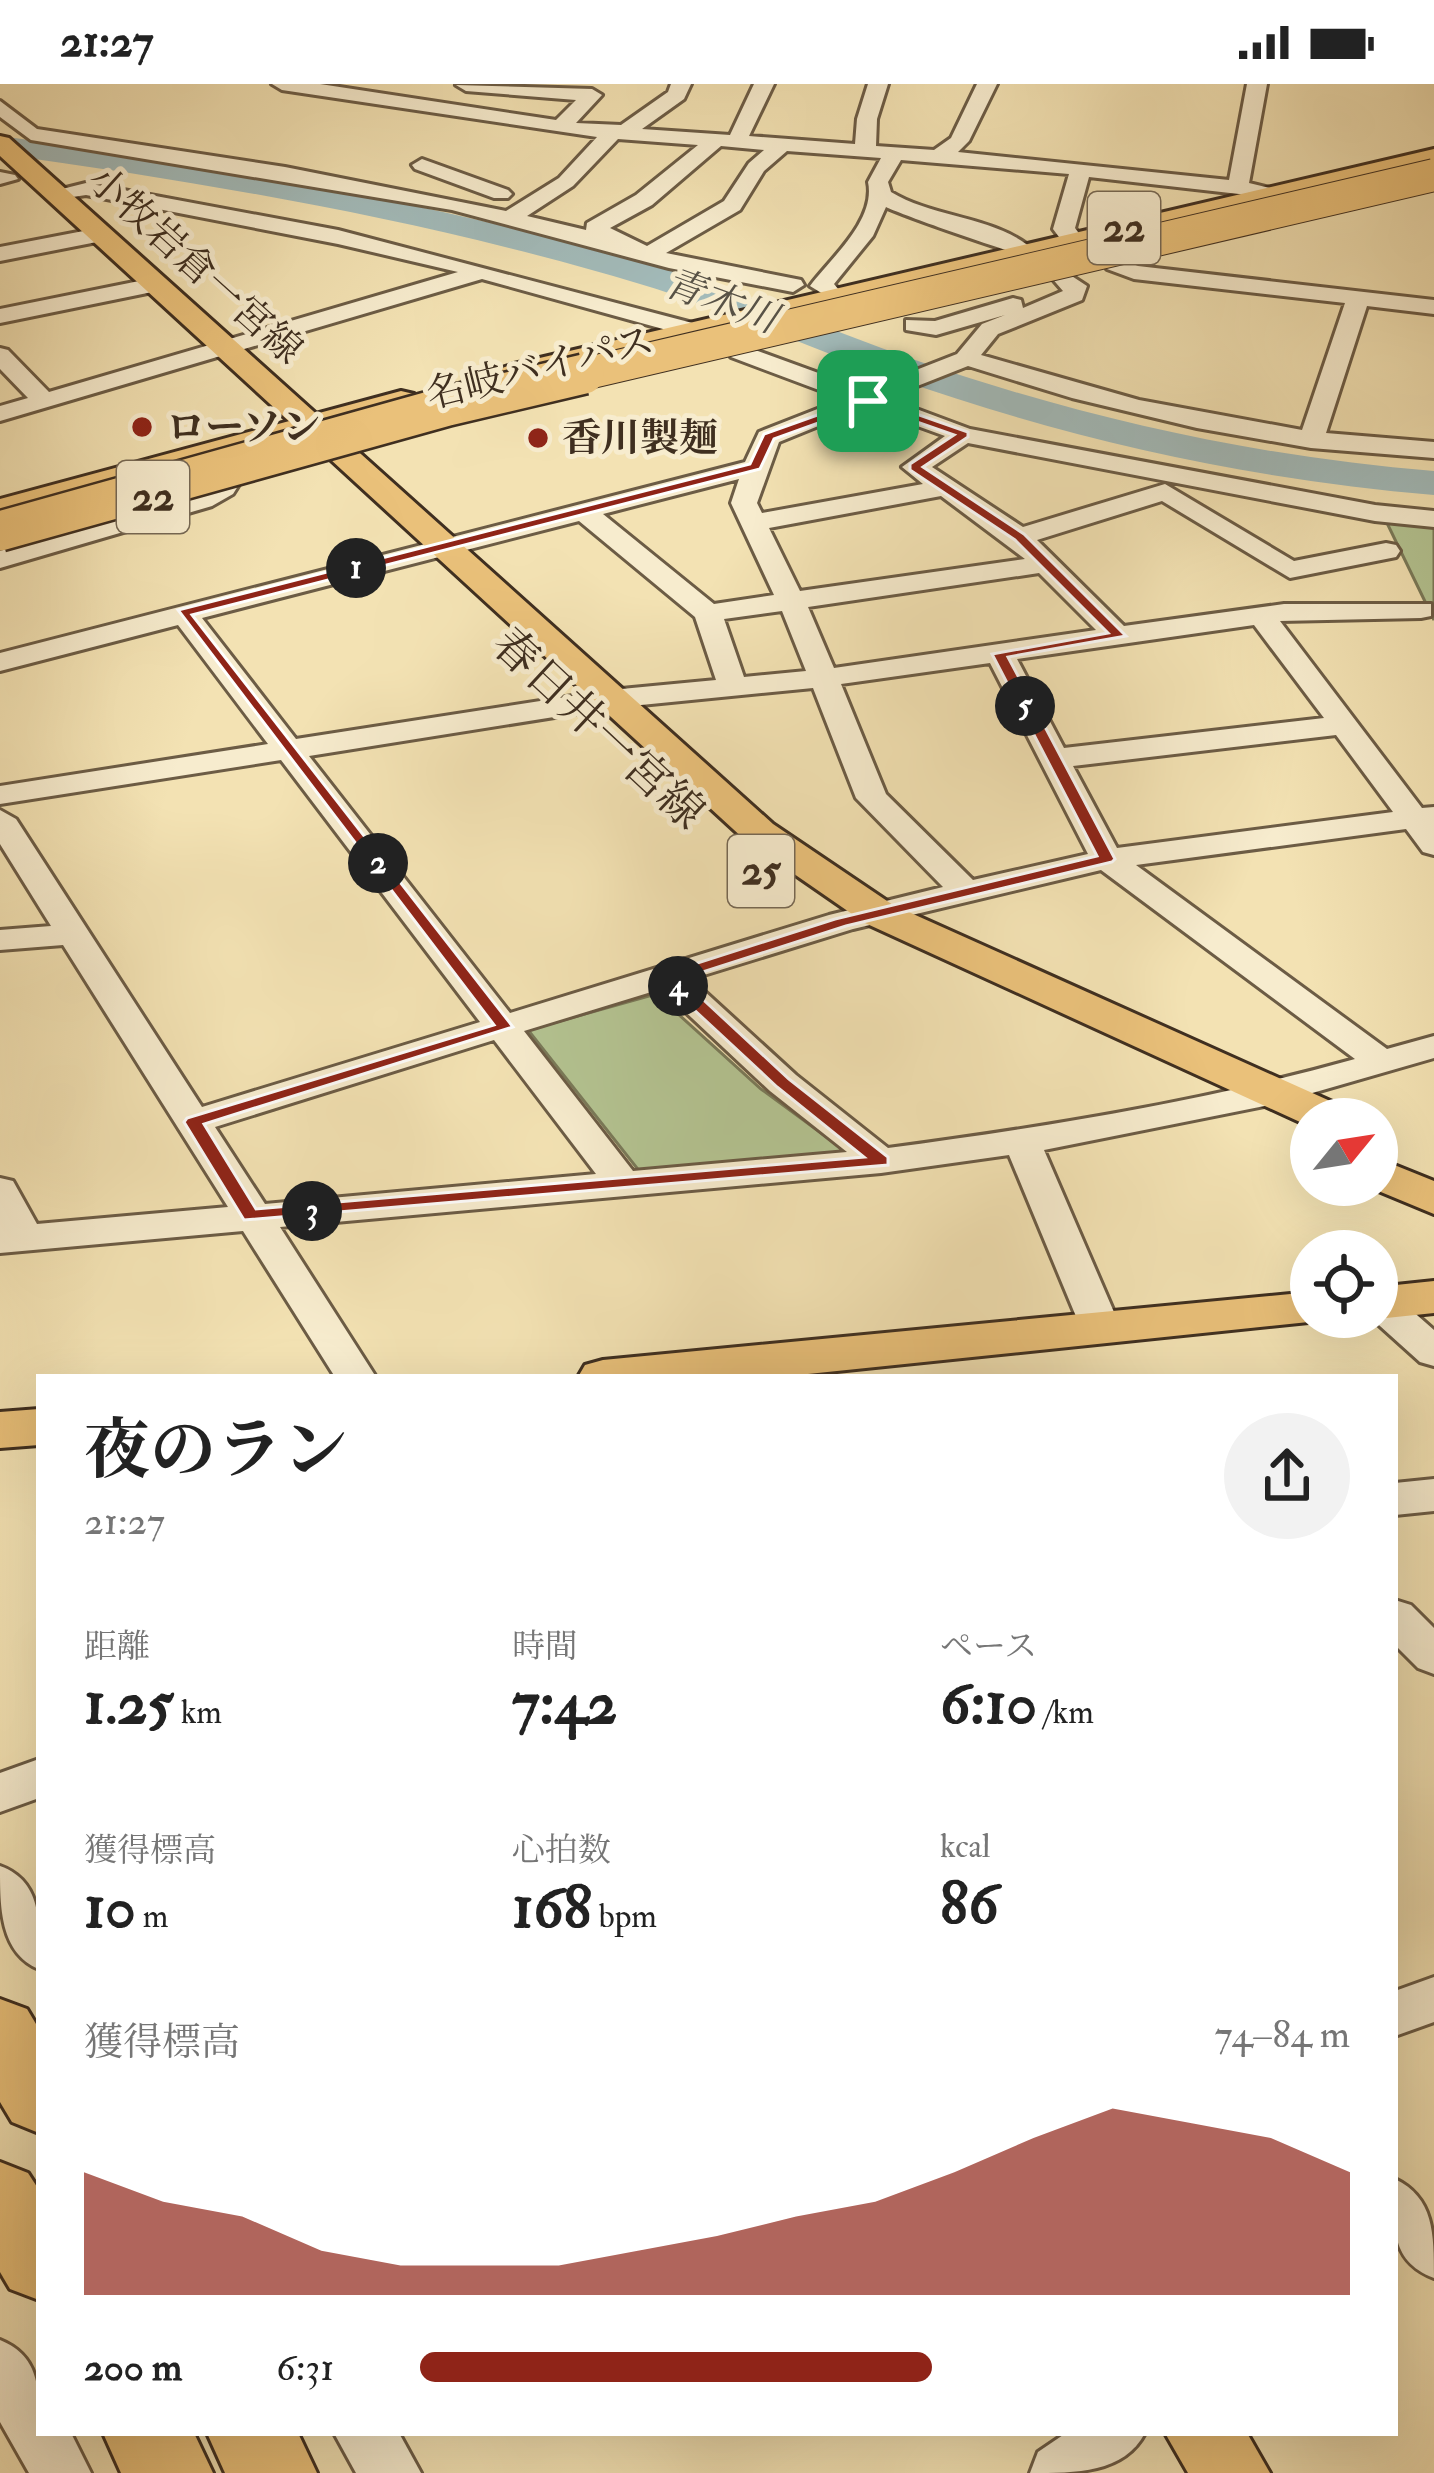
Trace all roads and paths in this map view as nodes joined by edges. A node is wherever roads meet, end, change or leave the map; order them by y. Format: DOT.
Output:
graph roads {
  1 [pos="15,84"];
  2 [pos="282,84"];
  3 [pos="681,84"];
  4 [pos="764,84"];
  5 [pos="878,84"];
  6 [pos="987,84"];
  7 [pos="1257,84"];
  8 [pos="467,85"];
  9 [pos="0,92"];
  10 [pos="0,107"];
  11 [pos="434,109"];
  12 [pos="560,127"];
  13 [pos="613,133"];
  14 [pos="0,142"];
  15 [pos="725,143"];
  16 [pos="781,146"];
  17 [pos="865,152"];
  18 [pos="442,153"];
  19 [pos="894,154"];
  20 [pos="938,156"];
  21 [pos="993,160"];
  22 [pos="1080,172"];
  23 [pos="1432,177"];
  24 [pos="19,179"];
  25 [pos="982,181"];
  26 [pos="1238,188"];
  27 [pos="1275,192"];
  28 [pos="881,195"];
  29 [pos="532,204"];
  30 [pos="509,218"];
  31 [pos="595,227"];
  32 [pos="86,238"];
  33 [pos="1072,240"];
  34 [pos="620,245"];
  35 [pos="1024,252"];
  36 [pos="650,253"];
  37 [pos="0,254"];
  38 [pos="1115,264"];
  39 [pos="482,272"];
  40 [pos="1061,276"];
  41 [pos="140,288"];
  42 [pos="812,292"];
  43 [pos="1358,298"];
  44 [pos="1434,307"];
  45 [pos="1042,308"];
  46 [pos="0,316"];
  47 [pos="914,325"];
  48 [pos="701,328"];
  49 [pos="750,350"];
  50 [pos="209,351"];
  51 [pos="0,355"];
  52 [pos="966,358"];
  53 [pos="876,398"];
  54 [pos="44,401"];
  55 [pos="0,414"];
  56 [pos="964,434"];
  57 [pos="308,440"];
  58 [pos="1311,440"];
  59 [pos="1434,450"];
  60 [pos="756,466"];
  61 [pos="232,475"];
  62 [pos="948,487"];
  63 [pos="0,510"];
  64 [pos="584,512"];
  65 [pos="1375,513"];
  66 [pos="1434,519"];
  67 [pos="752,523"];
  68 [pos="0,531"];
  69 [pos="1019,537"];
  70 [pos="0,541"];
  71 [pos="427,550"];
  72 [pos="0,560"];
  73 [pos="1044,565"];
  74 [pos="790,601"];
  75 [pos="1416,602"];
  76 [pos="183,613"];
  77 [pos="708,613"];
  78 [pos="1262,615"];
  79 [pos="1118,636"];
  80 [pos="1000,654"];
  81 [pos="0,662"];
  82 [pos="823,678"];
  83 [pos="732,684"];
  84 [pos="611,698"];
  85 [pos="571,706"];
  86 [pos="1344,725"];
  87 [pos="292,750"];
  88 [pos="1051,760"];
  89 [pos="0,795"];
  90 [pos="0,819"];
  91 [pos="1427,827"];
  92 [pos="1107,859"];
  93 [pos="966,891"];
  94 [pos="880,914"];
  95 [pos="841,922"];
  96 [pos="73,934"];
  97 [pos="0,940"];
  98 [pos="669,978"];
  99 [pos="504,1027"];
  100 [pos="1434,1047"];
  101 [pos="1382,1062"];
  102 [pos="1274,1093"];
  103 [pos="1290,1100"];
  104 [pos="1223,1104"];
  105 [pos="193,1122"];
  106 [pos="1290,1134"];
  107 [pos="1022,1142"];
  108 [pos="1398,1148"];
  109 [pos="881,1161"];
  110 [pos="1434,1164"];
  111 [pos="1398,1183"];
  112 [pos="625,1186"];
  113 [pos="0,1190"];
  114 [pos="1434,1199"];
  115 [pos="251,1216"];
  116 [pos="13,1239"];
  117 [pos="1434,1297"];
  118 [pos="1398,1301"];
  119 [pos="1290,1310"];
  120 [pos="1398,1320"];
  121 [pos="1100,1326"];
  122 [pos="1434,1352"];
  123 [pos="354,1374"];
  124 [pos="632,1374"];
  125 [pos="36,1427"];
  126 [pos="0,1430"];
  127 [pos="1434,1495"];
  128 [pos="1398,1499"];
  129 [pos="1398,1620"];
  130 [pos="1434,1656"];
  131 [pos="36,1779"];
  132 [pos="0,1793"];
  133 [pos="0,1887"];
  134 [pos="36,1943"];
  135 [pos="1434,1999"];
  136 [pos="1398,2013"];
  137 [pos="0,2032"];
  138 [pos="36,2093"];
  139 [pos="0,2199"];
  140 [pos="1398,2208"];
  141 [pos="1434,2252"];
  142 [pos="36,2257"];
  143 [pos="0,2368"];
  144 [pos="36,2429"];
  145 [pos="40,2436"];
  146 [pos="147,2436"];
  147 [pos="251,2436"];
  148 [pos="1112,2436"];
  149 [pos="1203,2436"];
  150 [pos="62,2473"];
  151 [pos="170,2473"];
  152 [pos="274,2473"];
  153 [pos="1059,2473"];
  154 [pos="1234,2473"];
  1 -- 9 [label="street"];
  2 -- 11 [label="street"];
  3 -- 13 [label="street"];
  4 -- 15 [label="street"];
  5 -- 17 [label="street"];
  6 -- 20 [label="street"];
  7 -- 26 [label="street"];
  8 -- 11 [label="street"];
  8 -- 12 [label="street"];
  10 -- 30 [label="street"];
  11 -- 12 [label="street"];
  12 -- 13 [label="street"];
  13 -- 15 [label="street"];
  13 -- 29 [label="street"];
  14 -- 24 [label="main road, 小牧岩倉一宮線"];
  15 -- 16 [label="street"];
  15 -- 31 [label="street"];
  16 -- 17 [label="street"];
  16 -- 36 [label="street"];
  17 -- 19 [label="street"];
  18 -- 29 [label="street"];
  19 -- 20 [label="street"];
  19 -- 28 [label="street"];
  20 -- 21 [label="street"];
  21 -- 22 [label="street"];
  21 -- 25 [label="street"];
  22 -- 26 [label="street"];
  22 -- 33 [label="street"];
  23 -- 27 [label="highway, 名岐バイパス / 22"];
  23 -- 38 [label="highway, 名岐バイパス / 22"];
  23 -- 63 [label="highway"];
  23 -- 68 [label="highway, bridge"];
  24 -- 32 [label="main road, 小牧岩倉一宮線"];
  24 -- 32 [label="main road, 小牧岩倉一宮線"];
  24 -- 39 [label="street"];
  26 -- 27 [label="street"];
  27 -- 33 [label="highway, 名岐バイパス / 22"];
  28 -- 35 [label="street"];
  28 -- 42 [label="street"];
  29 -- 30 [label="street"];
  29 -- 31 [label="street"];
  30 -- 34 [label="street"];
  31 -- 34 [label="street"];
  32 -- 37 [label="street"];
  32 -- 41 [label="main road, 小牧岩倉一宮線"];
  33 -- 35 [label="highway, 名岐バイパス / 22"];
  34 -- 36 [label="street"];
  35 -- 42 [label="highway, 名岐バイパス / 22"];
  36 -- 42 [label="street"];
  38 -- 40 [label="highway, 名岐バイパス / 22"];
  38 -- 43 [label="street"];
  39 -- 48 [label="street"];
  39 -- 50 [label="street"];
  40 -- 45 [label="street"];
  40 -- 49 [label="highway, 名岐バイパス / 22"];
  41 -- 46 [label="street"];
  41 -- 50 [label="main road, 小牧岩倉一宮線"];
  42 -- 48 [label="highway, 名岐バイパス / 22"];
  43 -- 44 [label="street"];
  43 -- 58 [label="street"];
  45 -- 47 [label="street"];
  45 -- 52 [label="street"];
  48 -- 57 [label="highway, 名岐バイパス / 22"];
  49 -- 53 [label="street"];
  49 -- 57 [label="highway, 名岐バイパス / 22"];
  50 -- 54 [label="street"];
  50 -- 57 [label="main road, 小牧岩倉一宮線"];
  51 -- 54 [label="street"];
  52 -- 53 [label="street"];
  52 -- 58 [label="street"];
  53 -- 56 [label="street"];
  53 -- 60 [label="street"];
  54 -- 55 [label="street"];
  56 -- 62 [label="street"];
  56 -- 65 [label="street"];
  57 -- 61 [label="highway, 名岐バイパス / 22"];
  57 -- 63 [label="highway, 名岐バイパス / 22"];
  57 -- 71 [label="main road, 春日井一宮線 / 25"];
  58 -- 59 [label="street"];
  60 -- 64 [label="street"];
  60 -- 67 [label="street"];
  61 -- 70 [label="highway, 名岐バイパス / 22"];
  61 -- 72 [label="street"];
  62 -- 67 [label="street"];
  62 -- 69 [label="street"];
  64 -- 71 [label="street"];
  64 -- 77 [label="street"];
  65 -- 66 [label="street"];
  65 -- 75 [label="street"];
  67 -- 74 [label="street"];
  69 -- 73 [label="street"];
  69 -- 75 [label="street"];
  71 -- 76 [label="street"];
  71 -- 84 [label="main road, 春日井一宮線 / 25"];
  71 -- 85 [label="main road, 春日井一宮線 / 25"];
  73 -- 74 [label="street"];
  73 -- 79 [label="street"];
  74 -- 77 [label="street"];
  74 -- 82 [label="street"];
  75 -- 78 [label="street"];
  76 -- 81 [label="street"];
  76 -- 87 [label="street"];
  77 -- 83 [label="street"];
  78 -- 79 [label="street"];
  78 -- 86 [label="street"];
  79 -- 80 [label="street"];
  80 -- 82 [label="street"];
  80 -- 88 [label="street"];
  82 -- 83 [label="street"];
  82 -- 93 [label="street"];
  83 -- 84 [label="street"];
  84 -- 85 [label="street"];
  84 -- 94 [label="main road, 春日井一宮線 / 25"];
  85 -- 87 [label="street"];
  85 -- 95 [label="main road, 春日井一宮線 / 25"];
  86 -- 88 [label="street"];
  86 -- 91 [label="street"];
  87 -- 89 [label="street"];
  87 -- 99 [label="street"];
  88 -- 92 [label="street"];
  90 -- 96 [label="street"];
  91 -- 92 [label="street"];
  92 -- 93 [label="street"];
  92 -- 101 [label="street"];
  93 -- 94 [label="street"];
  94 -- 95 [label="street"];
  94 -- 102 [label="main road, 春日井一宮線 / 25"];
  95 -- 98 [label="street"];
  95 -- 104 [label="main road, 春日井一宮線 / 25"];
  96 -- 97 [label="street"];
  96 -- 105 [label="street"];
  98 -- 99 [label="street"];
  98 -- 109 [label="street"];
  99 -- 105 [label="street"];
  99 -- 112 [label="street"];
  100 -- 101 [label="street"];
  101 -- 102 [label="street"];
  102 -- 103 [label="main road, 春日井一宮線 / 25"];
  102 -- 104 [label="street"];
  104 -- 106 [label="main road, 春日井一宮線 / 25"];
  104 -- 107 [label="street"];
  105 -- 115 [label="street"];
  107 -- 109 [label="street"];
  107 -- 121 [label="street"];
  108 -- 110 [label="main road"];
  109 -- 112 [label="street"];
  111 -- 114 [label="main road"];
  112 -- 115 [label="street"];
  113 -- 116 [label="street"];
  115 -- 116 [label="street"];
  115 -- 123 [label="street"];
  117 -- 118 [label="main road"];
  119 -- 121 [label="main road"];
  120 -- 122 [label="street"];
  121 -- 124 [label="main road"];
  125 -- 126 [label="main road"];
  127 -- 128 [label="street"];
  129 -- 130 [label="street"];
  131 -- 132 [label="street"];
  133 -- 134 [label="street"];
  135 -- 136 [label="street"];
  137 -- 138 [label="highway"];
  139 -- 142 [label="highway"];
  140 -- 141 [label="street"];
  143 -- 144 [label="street"];
  145 -- 150 [label="street"];
  146 -- 151 [label="highway"];
  147 -- 152 [label="highway"];
  148 -- 153 [label="street"];
  149 -- 154 [label="main road"];
}
